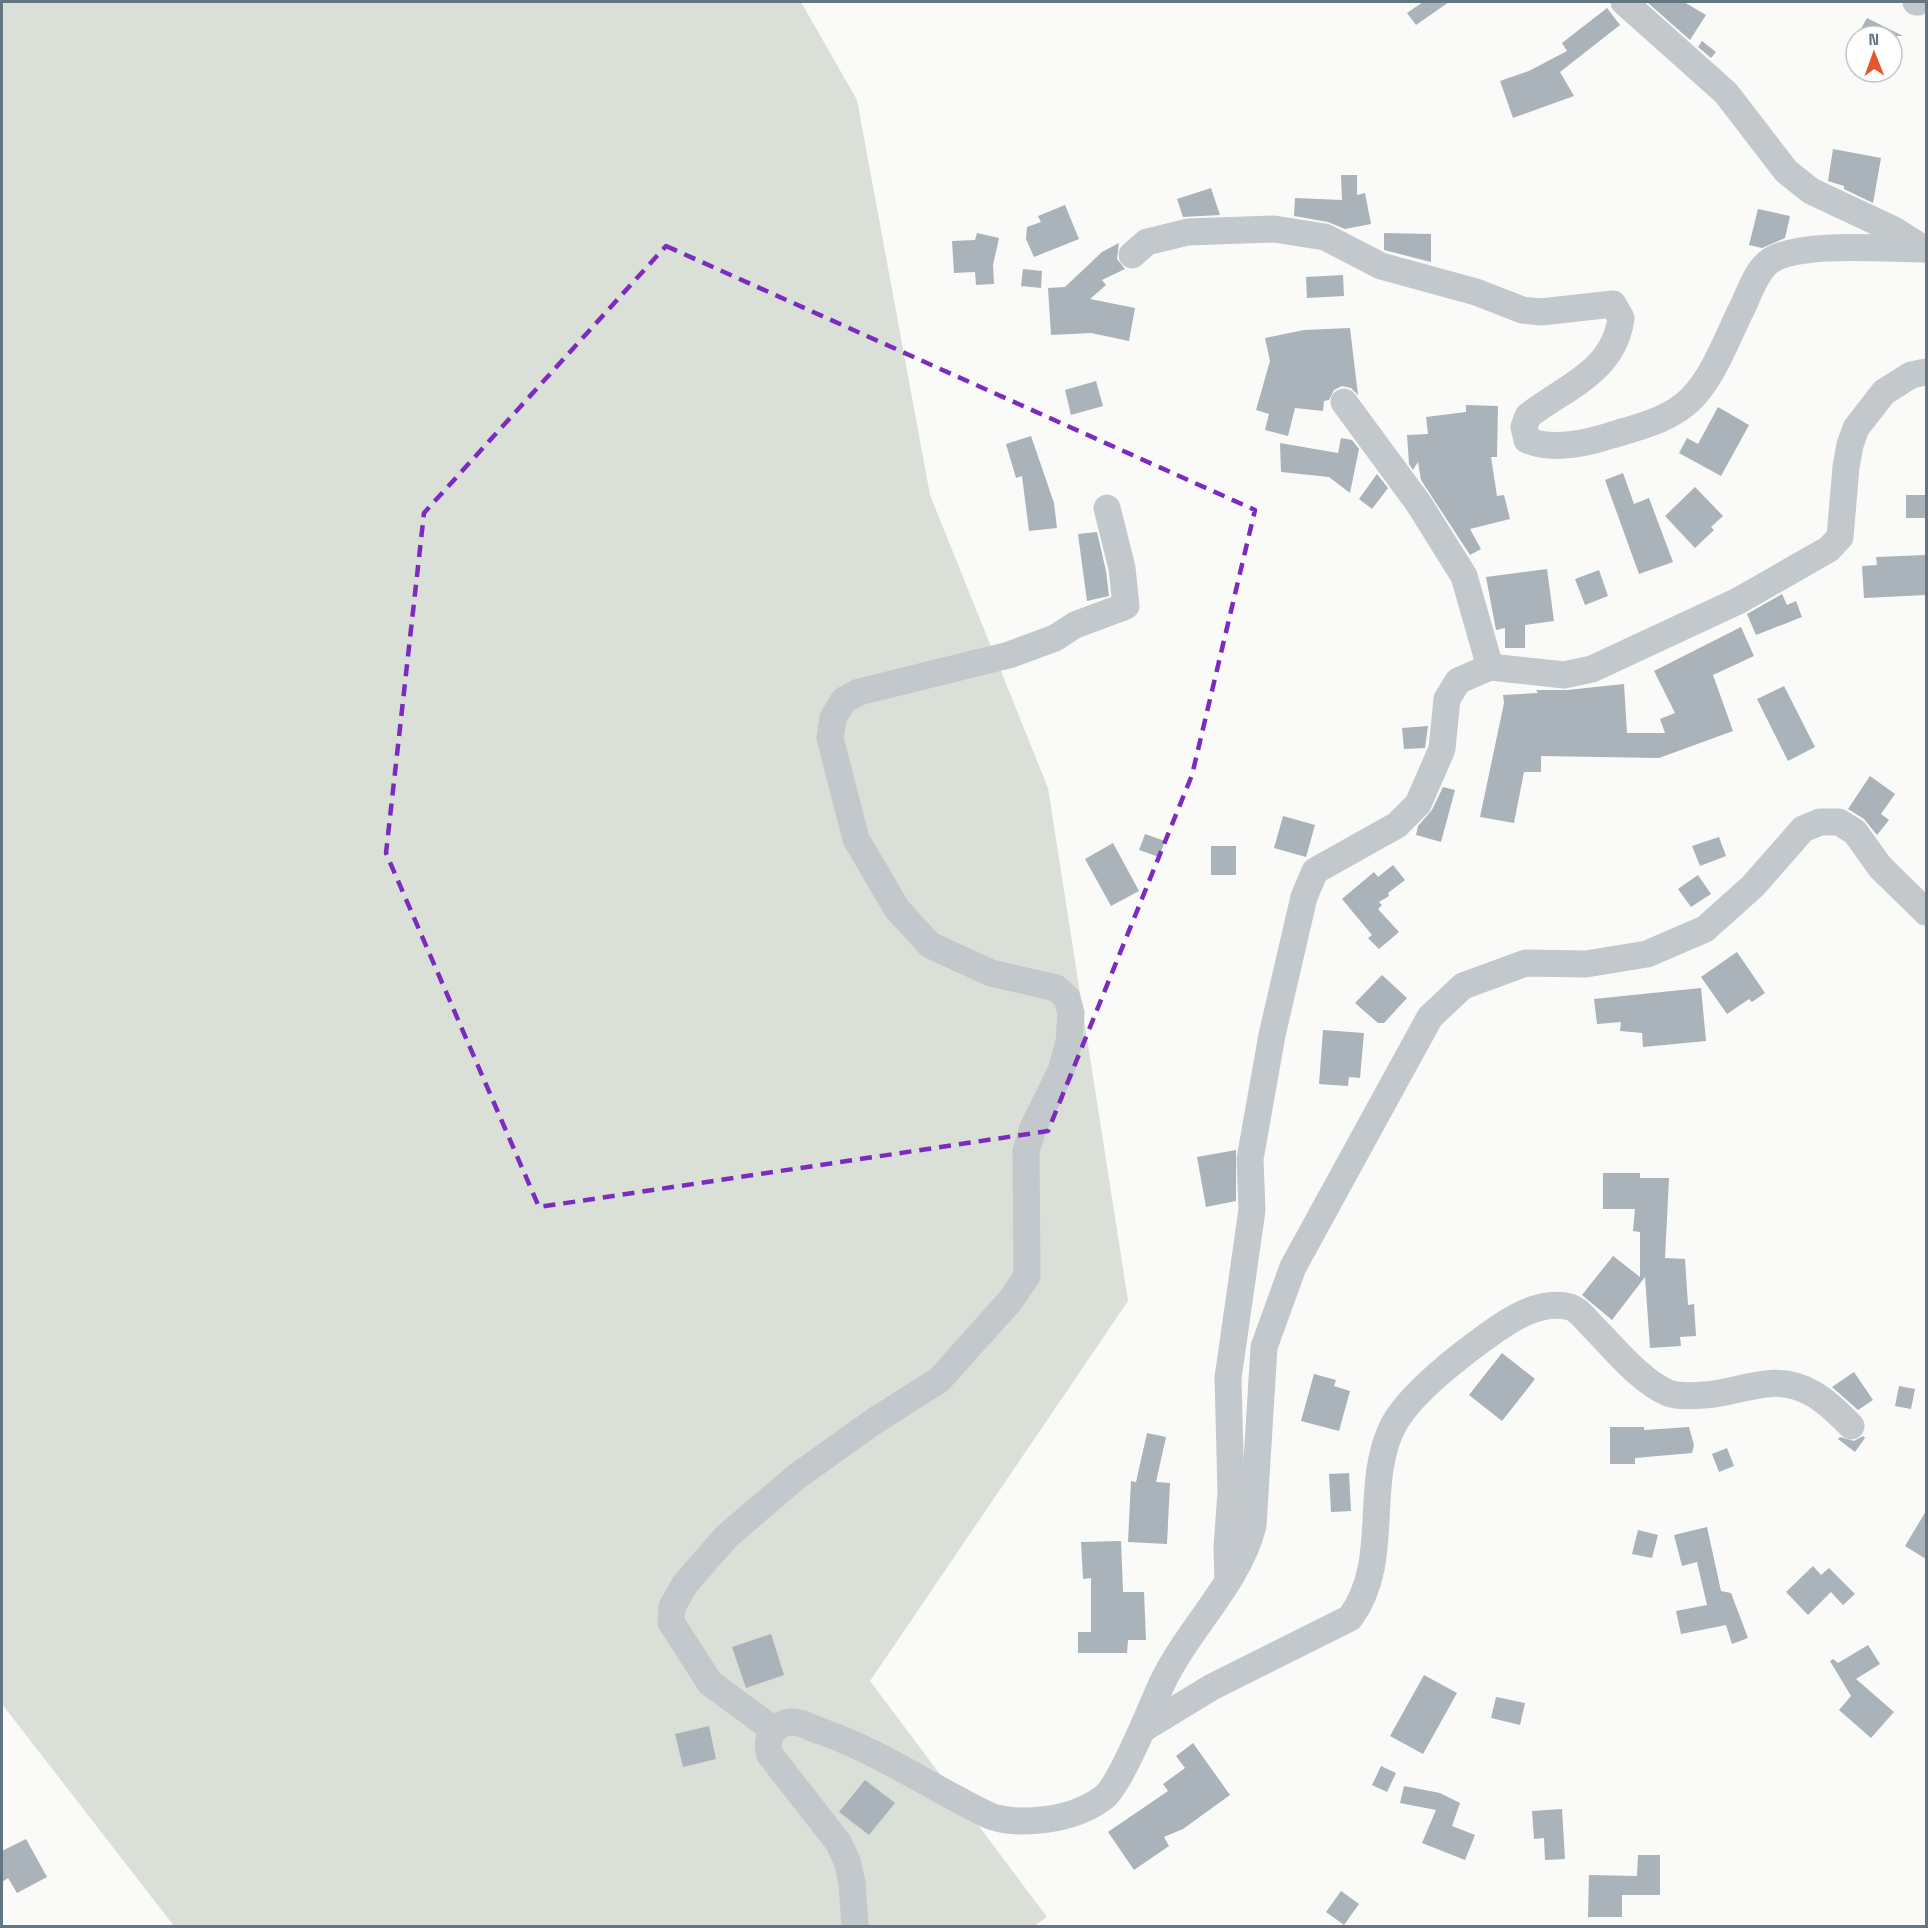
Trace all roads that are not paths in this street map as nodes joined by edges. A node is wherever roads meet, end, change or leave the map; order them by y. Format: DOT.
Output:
graph roads {
  1 [pos="1624,2"];
  2 [pos="1925,250"];
  3 [pos="1132,255"];
  4 [pos="1926,372"];
  5 [pos="1344,402"];
  6 [pos="1107,508"];
  7 [pos="1490,668"];
  8 [pos="1926,912"];
  9 [pos="1851,1426"];
  10 [pos="1228,1581"];
  11 [pos="1143,1728"];
  12 [pos="774,1730"];
  13 [pos="855,1926"];
  1 -- 2 [label="street"];
  2 -- 3 [label="street"];
  4 -- 7 [label="street"];
  5 -- 7 [label="street"];
  6 -- 12 [label="street"];
  7 -- 10 [label="street"];
  8 -- 10 [label="street"];
  9 -- 11 [label="street"];
  10 -- 11 [label="street"];
  11 -- 12 [label="street"];
  12 -- 13 [label="street"];
}
